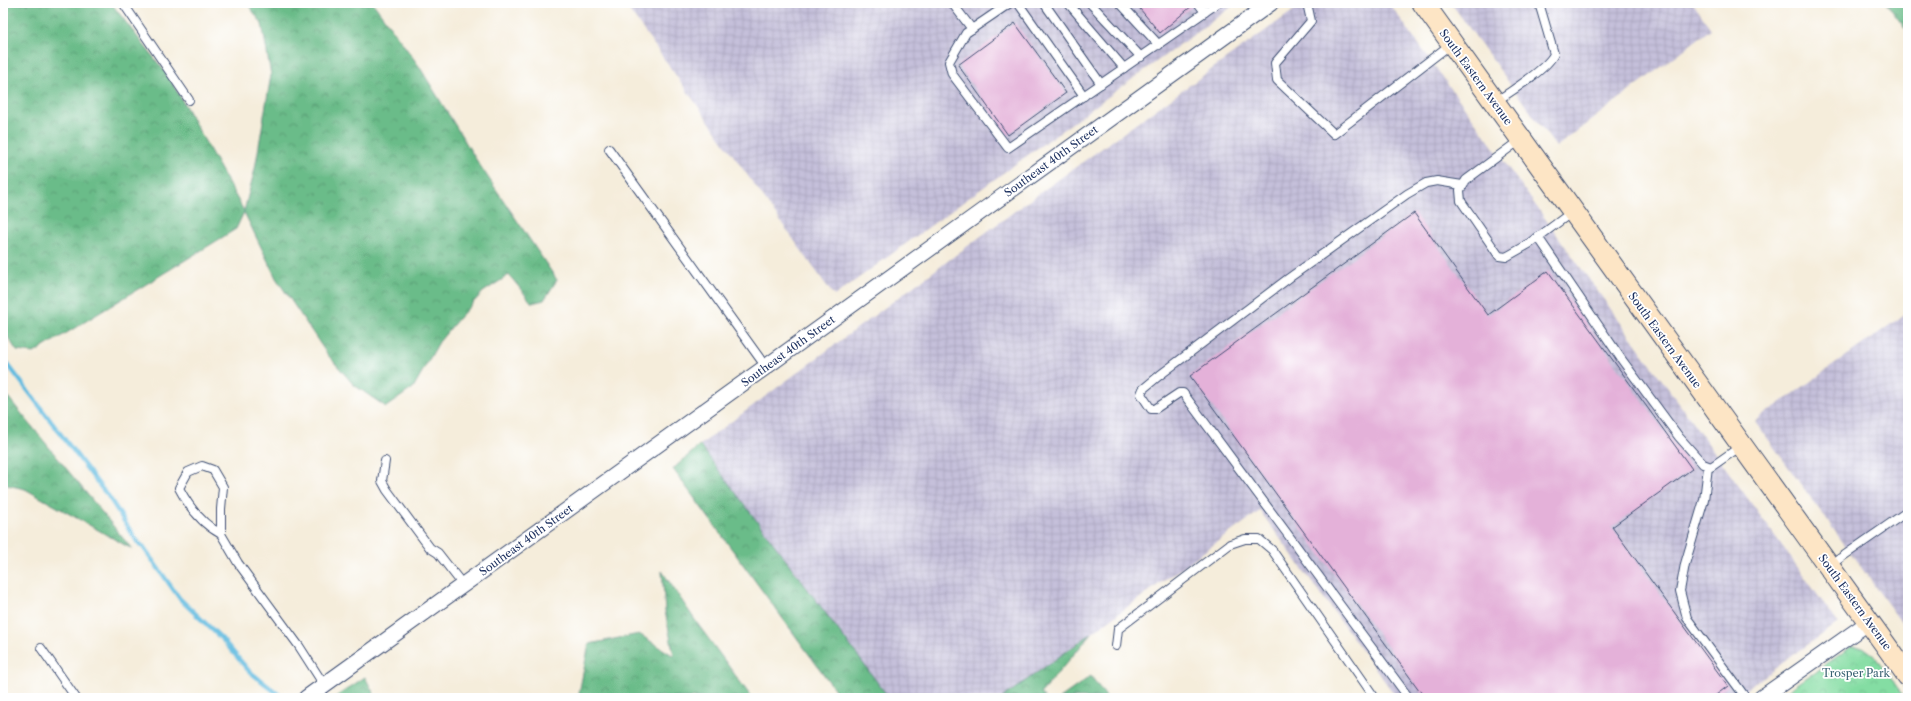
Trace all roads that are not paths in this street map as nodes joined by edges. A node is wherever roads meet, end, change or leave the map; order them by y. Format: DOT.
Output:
graph roads {
  1 [pos="123,3"];
  2 [pos="952,3"];
  3 [pos="1010,3"];
  4 [pos="1018,3"];
  5 [pos="1044,3"];
  6 [pos="1068,3"];
  7 [pos="1090,3"];
  8 [pos="1120,3"];
  9 [pos="1198,3"];
  10 [pos="1218,3"];
  11 [pos="1271,3"];
  12 [pos="1307,3"];
  13 [pos="1423,3"];
  14 [pos="1539,3"];
  15 [pos="1206,12"];
  16 [pos="972,29"];
  17 [pos="1452,44"];
  18 [pos="1159,45"];
  19 [pos="1141,57"];
  20 [pos="1124,68"];
  21 [pos="1102,84"];
  22 [pos="1084,96"];
  23 [pos="189,100"];
  24 [pos="1494,103"];
  25 [pos="1521,139"];
  26 [pos="609,149"];
  27 [pos="1462,185"];
  28 [pos="1572,211"];
  29 [pos="1538,237"];
  30 [pos="766,367"];
  31 [pos="1742,446"];
  32 [pos="385,462"];
  33 [pos="1708,466"];
  34 [pos="1908,511"];
  35 [pos="221,534"];
  36 [pos="1828,566"];
  37 [pos="464,585"];
  38 [pos="1869,622"];
  39 [pos="1116,646"];
  40 [pos="40,648"];
  41 [pos="1908,676"];
  42 [pos="324,685"];
  43 [pos="76,698"];
  44 [pos="306,698"];
  45 [pos="1375,698"];
  46 [pos="1409,698"];
  47 [pos="1746,698"];
  48 [pos="1761,698"];
  1 -- 23 [label="lane"];
  2 -- 16 [label="lane"];
  3 -- 16 [label="lane"];
  4 -- 22 [label="lane"];
  5 -- 21 [label="lane"];
  6 -- 20 [label="lane"];
  7 -- 19 [label="lane"];
  8 -- 18 [label="lane"];
  9 -- 15 [label="lane"];
  10 -- 15 [label="lane"];
  11 -- 30 [label="street, Southeast 40th Street"];
  12 -- 17 [label="lane"];
  13 -- 17 [label="main road, South Eastern Avenue"];
  14 -- 24 [label="lane"];
  15 -- 18 [label="lane"];
  16 -- 22 [label="lane"];
  17 -- 24 [label="main road, South Eastern Avenue"];
  18 -- 19 [label="lane"];
  19 -- 20 [label="lane"];
  20 -- 21 [label="lane"];
  21 -- 22 [label="lane"];
  24 -- 25 [label="main road, South Eastern Avenue"];
  25 -- 27 [label="lane"];
  25 -- 28 [label="main road, South Eastern Avenue"];
  26 -- 30 [label="lane"];
  27 -- 29 [label="lane"];
  27 -- 46 [label="lane"];
  28 -- 29 [label="lane"];
  28 -- 31 [label="main road, South Eastern Avenue"];
  29 -- 33 [label="lane"];
  30 -- 37 [label="street, Southeast 40th Street"];
  31 -- 33 [label="lane"];
  31 -- 36 [label="main road, South Eastern Avenue"];
  32 -- 37 [label="lane"];
  33 -- 47 [label="lane"];
  34 -- 36 [label="lane"];
  35 -- 35 [label="lane"];
  35 -- 42 [label="lane"];
  36 -- 38 [label="main road, South Eastern Avenue"];
  37 -- 42 [label="street, Southeast 40th Street"];
  38 -- 41 [label="main road, South Eastern Avenue"];
  38 -- 48 [label="street"];
  39 -- 45 [label="lane"];
  40 -- 43 [label="lane"];
  42 -- 44 [label="street, Southeast 40th Street"];
}
